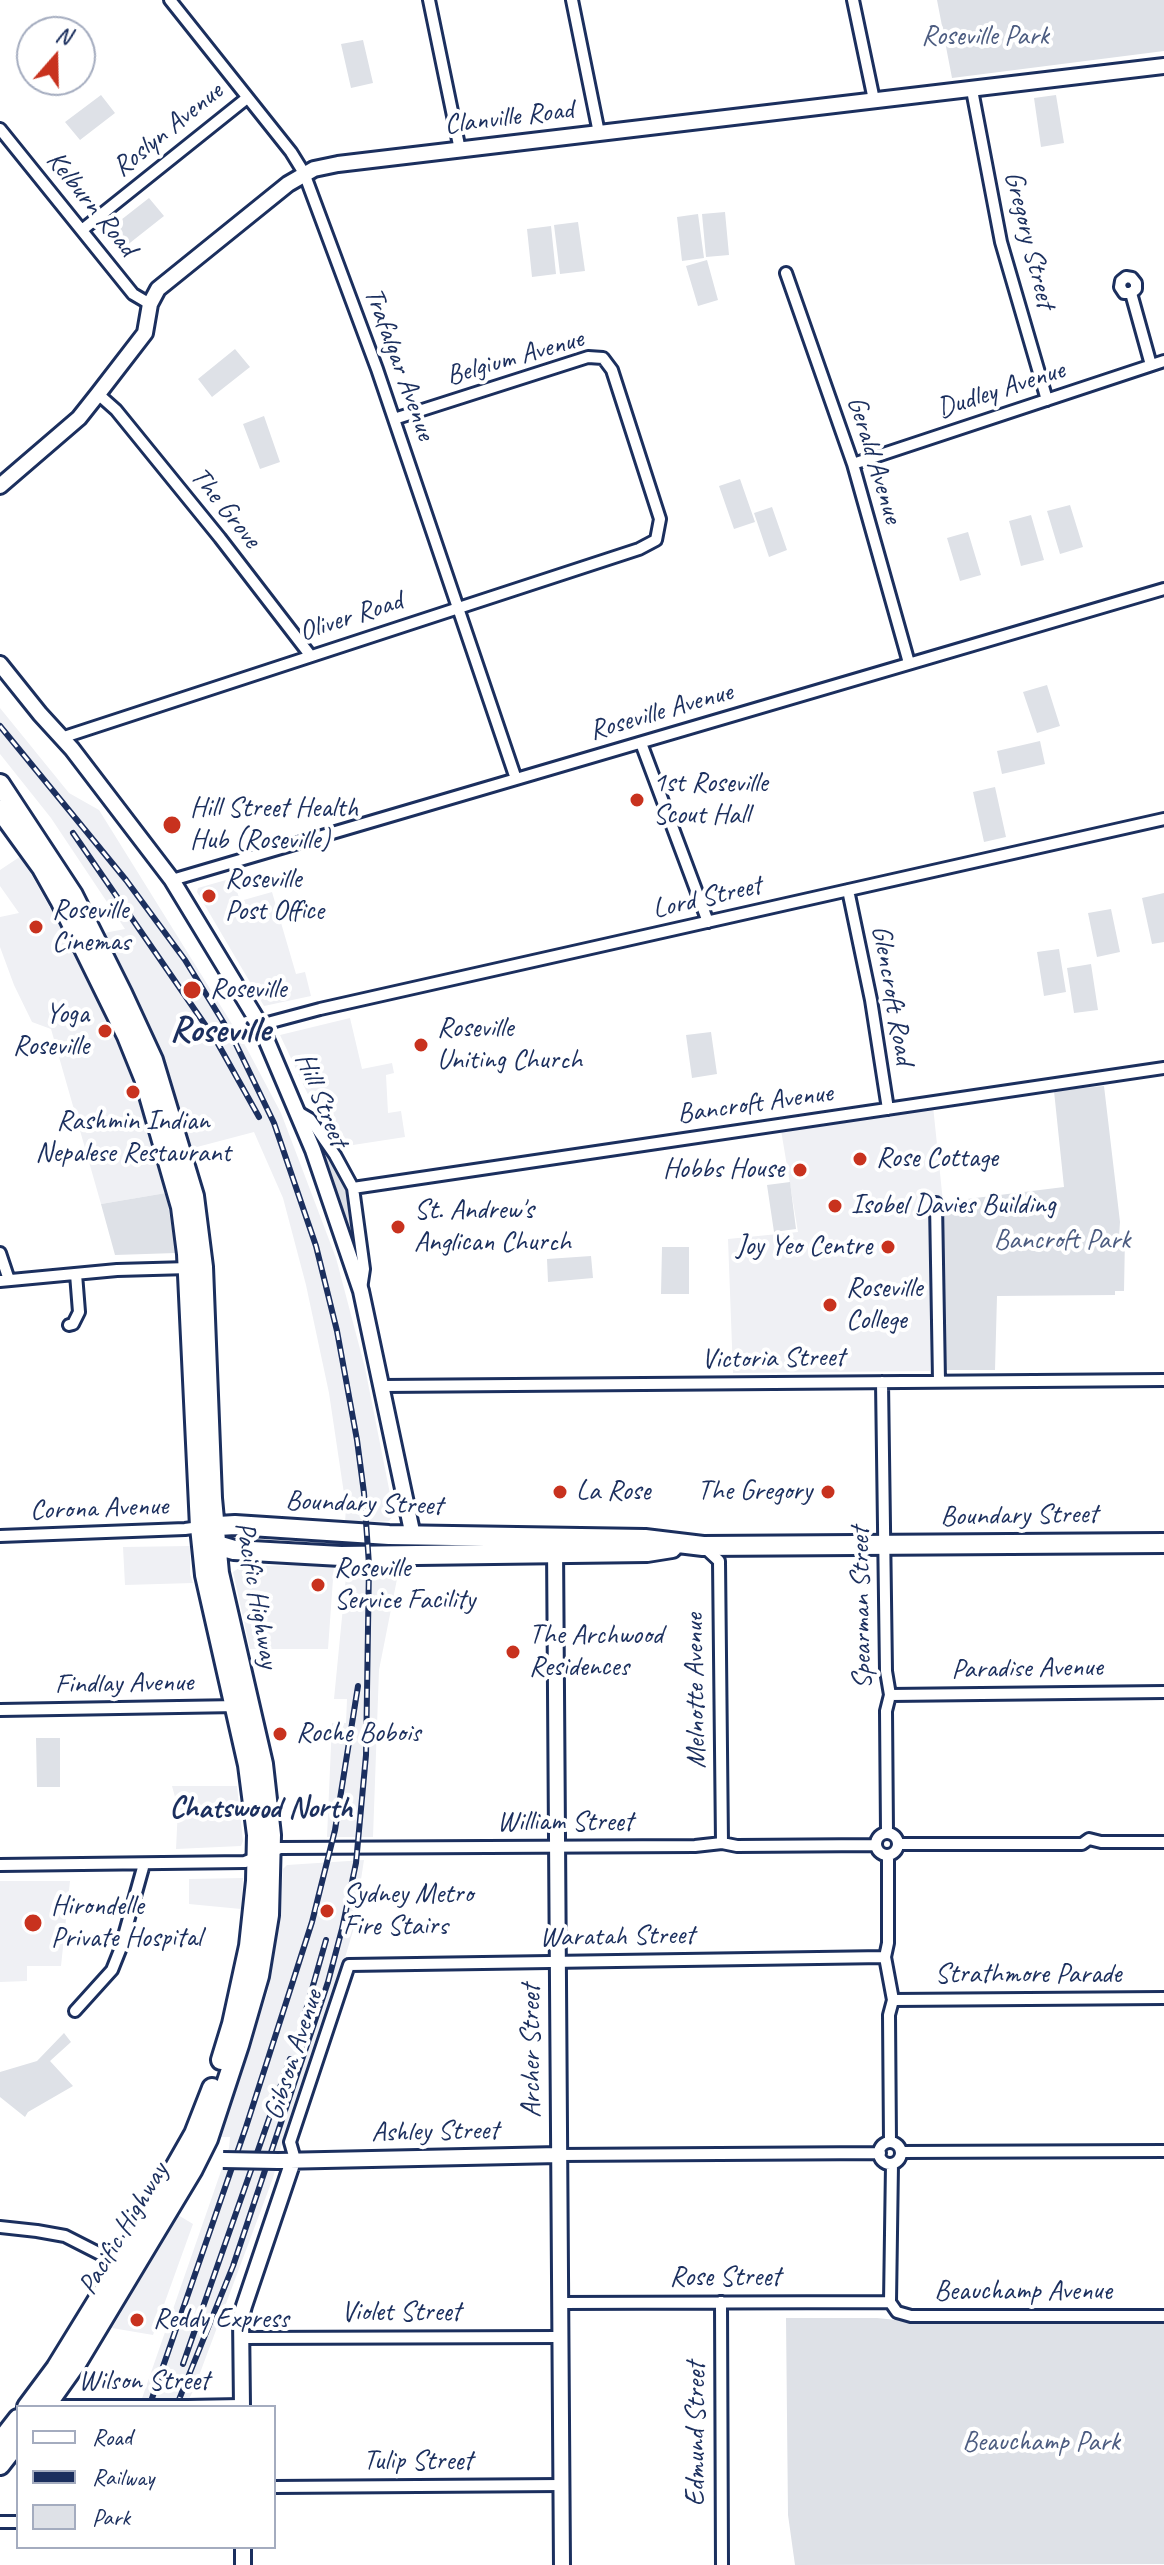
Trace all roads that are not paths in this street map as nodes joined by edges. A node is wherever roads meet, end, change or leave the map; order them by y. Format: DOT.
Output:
graph roads {
  1 [pos="170,0"];
  2 [pos="429,0"];
  3 [pos="572,0"];
  4 [pos="853,0"];
  5 [pos="1164,66"];
  6 [pos="972,90"];
  7 [pos="247,98"];
  8 [pos="874,100"];
  9 [pos="0,129"];
  10 [pos="599,133"];
  11 [pos="460,150"];
  12 [pos="304,173"];
  13 [pos="82,230"];
  14 [pos="786,273"];
  15 [pos="1131,293"];
  16 [pos="150,304"];
  17 [pos="1164,361"];
  18 [pos="1151,365"];
  19 [pos="98,394"];
  20 [pos="1047,400"];
  21 [pos="394,419"];
  22 [pos="853,464"];
  23 [pos="0,486"];
  24 [pos="656,540"];
  25 [pos="1164,589"];
  26 [pos="459,607"];
  27 [pos="310,655"];
  28 [pos="909,663"];
  29 [pos="0,664"];
  30 [pos="61,738"];
  31 [pos="641,743"];
  32 [pos="516,779"];
  33 [pos="0,784"];
  34 [pos="0,810"];
  35 [pos="1164,819"];
  36 [pos="172,880"];
  37 [pos="848,890"];
  38 [pos="708,922"];
  39 [pos="260,1025"];
  40 [pos="1164,1068"];
  41 [pos="888,1109"];
  42 [pos="298,1112"];
  43 [pos="353,1188"];
  44 [pos="936,1203"];
  45 [pos="0,1253"];
  46 [pos="195,1267"];
  47 [pos="76,1274"];
  48 [pos="4,1280"];
  49 [pos="361,1291"];
  50 [pos="69,1325"];
  51 [pos="1164,1380"];
  52 [pos="939,1381"];
  53 [pos="882,1382"];
  54 [pos="383,1386"];
  55 [pos="207,1526"];
  56 [pos="0,1536"];
  57 [pos="413,1536"];
  58 [pos="1164,1543"];
  59 [pos="217,1545"];
  60 [pos="555,1545"];
  61 [pos="703,1546"];
  62 [pos="885,1546"];
  63 [pos="1164,1692"];
  64 [pos="890,1695"];
  65 [pos="241,1706"];
  66 [pos="0,1710"];
  67 [pos="887,1833"];
  68 [pos="1164,1842"];
  69 [pos="722,1843"];
  70 [pos="899,1844"];
  71 [pos="876,1845"];
  72 [pos="557,1847"];
  73 [pos="264,1855"];
  74 [pos="888,1856"];
  75 [pos="144,1864"];
  76 [pos="0,1865"];
  77 [pos="885,1957"];
  78 [pos="557,1961"];
  79 [pos="349,1965"];
  80 [pos="1164,1998"];
  81 [pos="893,2000"];
  82 [pos="75,2011"];
  83 [pos="890,2142"];
  84 [pos="1164,2151"];
  85 [pos="901,2152"];
  86 [pos="880,2153"];
  87 [pos="192,2154"];
  88 [pos="559,2155"];
  89 [pos="285,2161"];
  90 [pos="892,2164"];
  91 [pos="0,2227"];
  92 [pos="120,2264"];
  93 [pos="721,2302"];
  94 [pos="890,2302"];
  95 [pos="560,2303"];
  96 [pos="1164,2316"];
  97 [pos="560,2337"];
  98 [pos="241,2338"];
  99 [pos="40,2405"];
  100 [pos="41,2405"];
  101 [pos="242,2405"];
  102 [pos="16,2422"];
  103 [pos="0,2442"];
  104 [pos="16,2445"];
  105 [pos="0,2465"];
  106 [pos="562,2485"];
  107 [pos="276,2487"];
  108 [pos="562,2565"];
  109 [pos="722,2565"];
  1 -- 7 [label="street, Trafalgar Avenue"];
  2 -- 11 [label="street"];
  3 -- 10 [label="street"];
  4 -- 8 [label="street"];
  5 -- 6 [label="street, Clanville Road"];
  6 -- 8 [label="street, Clanville Road"];
  6 -- 20 [label="street, Gregory Street"];
  7 -- 12 [label="street, Trafalgar Avenue"];
  7 -- 13 [label="street, Roslyn Avenue"];
  8 -- 10 [label="street, Clanville Road"];
  9 -- 13 [label="street, Kelburn Road"];
  10 -- 11 [label="street, Clanville Road"];
  11 -- 12 [label="street, Clanville Road"];
  12 -- 16 [label="street, Clanville Road"];
  12 -- 21 [label="street, Trafalgar Avenue"];
  13 -- 16 [label="street, Kelburn Road"];
  14 -- 22 [label="street, Gerald Avenue"];
  15 -- 18 [label="street"];
  16 -- 19 [label="street, Clanville Road"];
  17 -- 18 [label="street, Dudley Avenue"];
  18 -- 20 [label="street, Dudley Avenue"];
  19 -- 23 [label="street, Clanville Road"];
  19 -- 27 [label="street, The Grove"];
  20 -- 22 [label="street, Dudley Avenue"];
  21 -- 24 [label="street, Belgium Avenue"];
  21 -- 26 [label="street, Trafalgar Avenue"];
  22 -- 28 [label="street, Gerald Avenue"];
  24 -- 26 [label="street, Oliver Road"];
  25 -- 28 [label="street, Roseville Avenue"];
  26 -- 27 [label="street, Oliver Road"];
  26 -- 32 [label="street, Trafalgar Avenue"];
  27 -- 30 [label="street, Oliver Road"];
  28 -- 31 [label="street, Roseville Avenue"];
  29 -- 30 [label="street, Hill Street"];
  30 -- 36 [label="street, Hill Street"];
  31 -- 32 [label="street, Roseville Avenue"];
  31 -- 38 [label="street"];
  32 -- 36 [label="street, Roseville Avenue"];
  33 -- 46 [label="highway, Pacific Highway"];
  34 -- 46 [label="highway, Pacific Highway"];
  35 -- 37 [label="street, Lord Street"];
  36 -- 39 [label="street, Hill Street"];
  37 -- 38 [label="street, Lord Street"];
  37 -- 41 [label="street, Glencroft Road"];
  38 -- 39 [label="street, Lord Street"];
  39 -- 42 [label="street, Hill Street"];
  40 -- 41 [label="street, Bancroft Avenue"];
  41 -- 43 [label="street, Bancroft Avenue"];
  42 -- 43 [label="street"];
  42 -- 49 [label="street, Hill Street"];
  43 -- 49 [label="street"];
  44 -- 52 [label="street"];
  45 -- 48 [label="street"];
  46 -- 47 [label="street"];
  46 -- 55 [label="highway, Pacific Highway"];
  47 -- 48 [label="street"];
  47 -- 50 [label="street"];
  49 -- 54 [label="street, Hill Street"];
  51 -- 52 [label="street, Victoria Street"];
  52 -- 53 [label="street, Victoria Street"];
  53 -- 54 [label="street, Victoria Street"];
  53 -- 62 [label="street, Spearman Street"];
  54 -- 57 [label="street, Hill Street"];
  55 -- 56 [label="street, Corona Avenue"];
  55 -- 57 [label="highway, Boundary Street"];
  55 -- 59 [label="highway"];
  55 -- 65 [label="highway, Pacific Highway"];
  57 -- 60 [label="highway, Boundary Street"];
  58 -- 62 [label="highway, Boundary Street"];
  59 -- 60 [label="highway, Boundary Street"];
  59 -- 65 [label="highway, Pacific Highway"];
  60 -- 61 [label="highway, Boundary Street"];
  60 -- 72 [label="street, Archer Street"];
  61 -- 62 [label="highway, Boundary Street"];
  61 -- 69 [label="street, Melnotte Avenue"];
  62 -- 64 [label="street, Spearman Street"];
  63 -- 64 [label="street, Paradise Avenue"];
  64 -- 67 [label="street, Spearman Street"];
  65 -- 66 [label="street, Findlay Avenue"];
  65 -- 73 [label="highway, Pacific Highway"];
  67 -- 70 [label="street"];
  67 -- 71 [label="street"];
  68 -- 70 [label="street"];
  69 -- 71 [label="street, William Street"];
  69 -- 72 [label="street, William Street"];
  70 -- 74 [label="street"];
  71 -- 74 [label="street"];
  72 -- 73 [label="street, William Street"];
  72 -- 78 [label="street, Archer Street"];
  73 -- 75 [label="street, William Street"];
  73 -- 87 [label="highway, Pacific Highway"];
  74 -- 77 [label="street"];
  75 -- 76 [label="street, William Street"];
  75 -- 82 [label="street"];
  77 -- 78 [label="street, Waratah Street"];
  77 -- 81 [label="street"];
  78 -- 79 [label="street, Waratah Street"];
  78 -- 88 [label="street, Archer Street"];
  79 -- 89 [label="street, Gibson Avenue"];
  80 -- 81 [label="street, Strathmore Parade"];
  81 -- 83 [label="street"];
  83 -- 85 [label="street"];
  83 -- 86 [label="street"];
  84 -- 85 [label="street"];
  85 -- 90 [label="street"];
  86 -- 88 [label="street, Ashley Street"];
  86 -- 90 [label="street"];
  87 -- 89 [label="street, Ashley Street, bridge"];
  87 -- 92 [label="highway, Pacific Highway"];
  87 -- 100 [label="highway, Pacific Highway"];
  88 -- 89 [label="street, Ashley Street"];
  88 -- 95 [label="street, Archer Street"];
  89 -- 98 [label="street"];
  90 -- 94 [label="street"];
  91 -- 92 [label="street"];
  92 -- 99 [label="highway, Pacific Highway"];
  93 -- 94 [label="street, Rose Street"];
  93 -- 95 [label="street, Rose Street"];
  93 -- 109 [label="street, Edmund Street"];
  94 -- 96 [label="street, Beauchamp Avenue"];
  95 -- 97 [label="street, Archer Street"];
  97 -- 98 [label="street, Violet Street"];
  97 -- 106 [label="street, Archer Street"];
  98 -- 101 [label="street"];
  102 -- 103 [label="highway"];
  104 -- 105 [label="highway"];
  106 -- 107 [label="street, Tulip Street"];
  106 -- 108 [label="street, Archer Street"];
}
